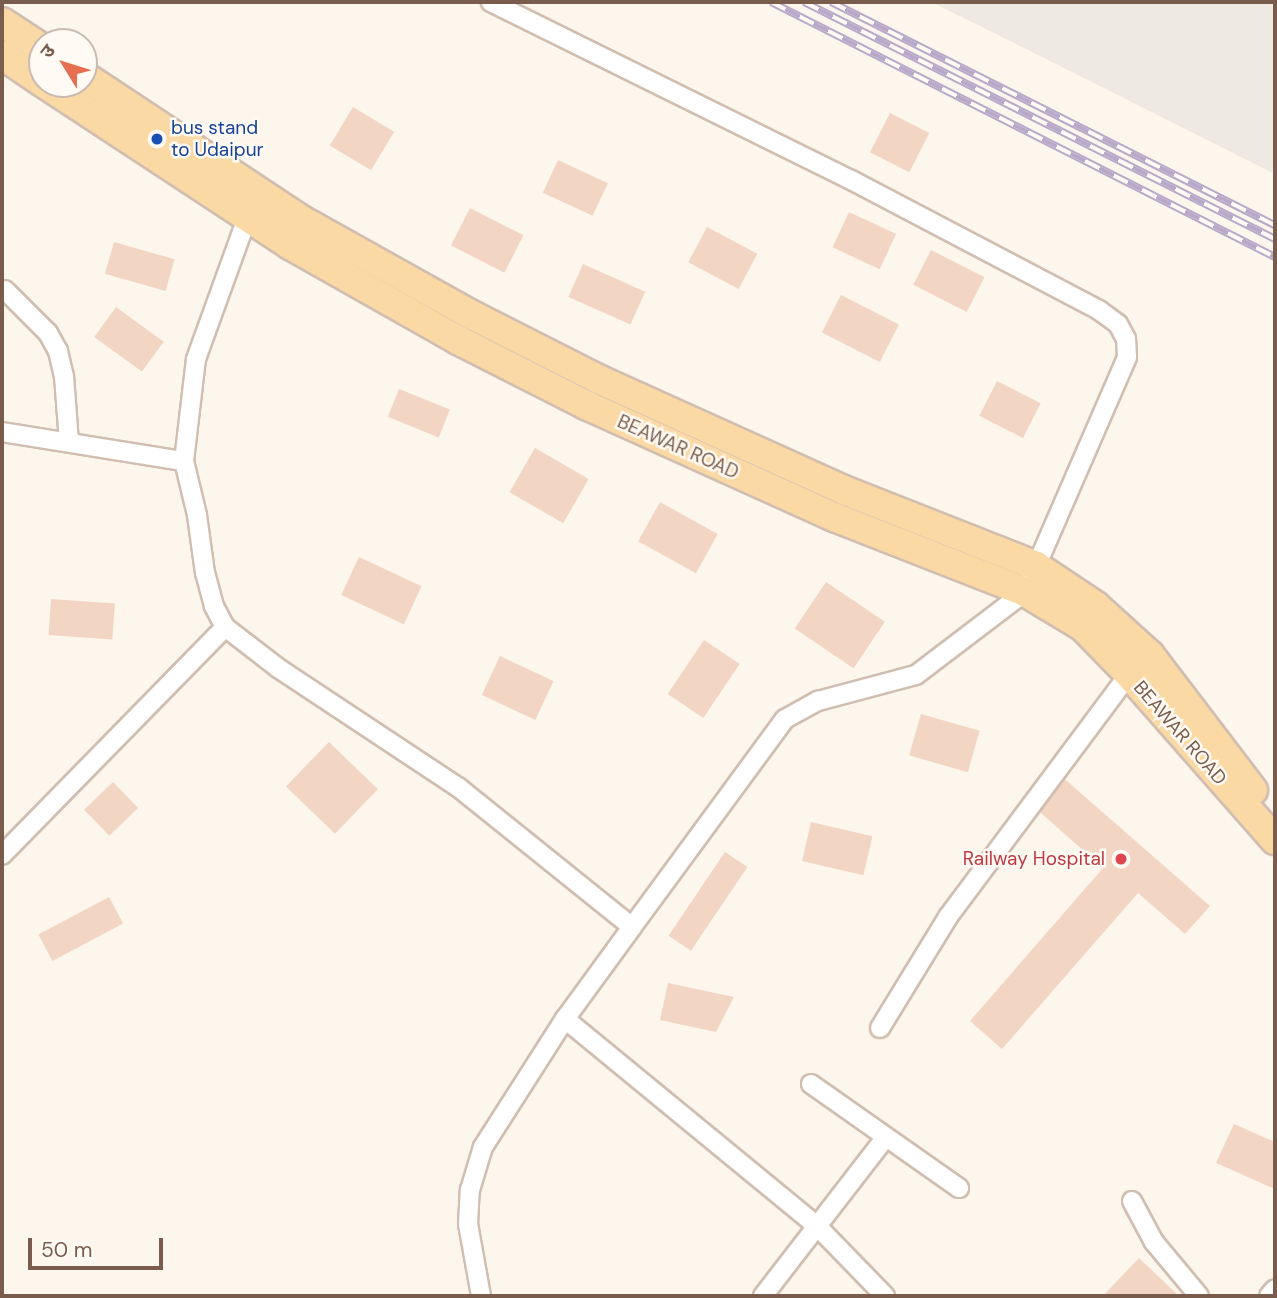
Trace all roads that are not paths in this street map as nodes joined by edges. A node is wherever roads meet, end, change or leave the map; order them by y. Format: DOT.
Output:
graph roads {
  1 [pos="491,2"];
  2 [pos="2,22"];
  3 [pos="28,39"];
  4 [pos="2,55"];
  5 [pos="28,73"];
  6 [pos="98,85"];
  7 [pos="66,98"];
  8 [pos="258,191"];
  9 [pos="269,232"];
  10 [pos="5,290"];
  11 [pos="2,432"];
  12 [pos="69,442"];
  13 [pos="184,461"];
  14 [pos="1036,566"];
  15 [pos="1025,592"];
  16 [pos="225,627"];
  17 [pos="1129,674"];
  18 [pos="1235,783"];
  19 [pos="1274,827"];
  20 [pos="2,855"];
  21 [pos="632,927"];
  22 [pos="565,1019"];
  23 [pos="880,1028"];
  24 [pos="811,1084"];
  25 [pos="885,1138"];
  26 [pos="960,1188"];
  27 [pos="1132,1201"];
  28 [pos="816,1225"];
  29 [pos="1275,1290"];
  30 [pos="880,1291"];
  31 [pos="481,1296"];
  32 [pos="762,1296"];
  33 [pos="1199,1296"];
  34 [pos="1269,1296"];
  1 -- 14 [label="street"];
  2 -- 3 [label="main road"];
  4 -- 5 [label="main road, BEAWAR ROAD"];
  6 -- 8 [label="main road, BEAWAR ROAD"];
  7 -- 9 [label="main road, BEAWAR ROAD"];
  8 -- 9 [label="street"];
  8 -- 14 [label="main road, BEAWAR ROAD"];
  9 -- 13 [label="street"];
  9 -- 15 [label="main road, BEAWAR ROAD"];
  10 -- 12 [label="street"];
  11 -- 12 [label="street"];
  12 -- 13 [label="street"];
  13 -- 16 [label="street"];
  14 -- 15 [label="street"];
  14 -- 18 [label="main road, BEAWAR ROAD"];
  15 -- 17 [label="main road, BEAWAR ROAD"];
  15 -- 21 [label="street"];
  16 -- 20 [label="street"];
  16 -- 21 [label="street"];
  17 -- 18 [label="main road, BEAWAR ROAD"];
  17 -- 23 [label="street"];
  18 -- 19 [label="main road, BEAWAR ROAD"];
  21 -- 22 [label="street"];
  22 -- 28 [label="street"];
  22 -- 31 [label="street"];
  24 -- 25 [label="street"];
  25 -- 26 [label="street"];
  25 -- 28 [label="street"];
  27 -- 33 [label="street"];
  28 -- 30 [label="street"];
  28 -- 32 [label="street"];
  29 -- 34 [label="street"];
}
